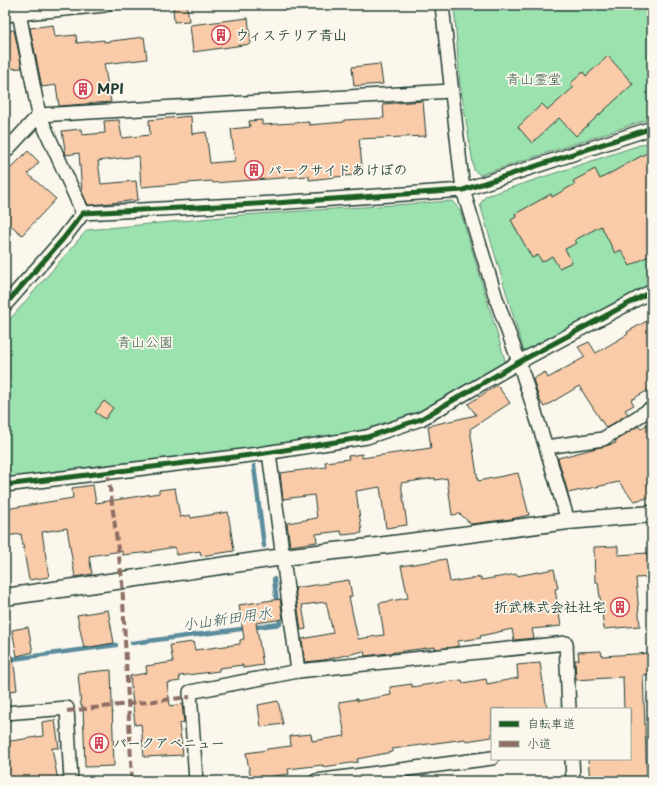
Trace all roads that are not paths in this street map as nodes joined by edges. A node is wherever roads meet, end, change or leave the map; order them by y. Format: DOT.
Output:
graph roads {
  1 [pos="105,5"];
  2 [pos="442,5"];
  3 [pos="19,13"];
  4 [pos="5,14"];
  5 [pos="451,91"];
  6 [pos="39,115"];
  7 [pos="652,128"];
  8 [pos="5,152"];
  9 [pos="463,190"];
  10 [pos="83,213"];
  11 [pos="652,291"];
  12 [pos="5,305"];
  13 [pos="519,362"];
  14 [pos="652,408"];
  15 [pos="546,447"];
  16 [pos="268,453"];
  17 [pos="5,485"];
  18 [pos="652,514"];
  19 [pos="568,521"];
  20 [pos="283,557"];
  21 [pos="5,598"];
  22 [pos="298,671"];
  23 [pos="569,708"];
  24 [pos="5,712"];
  25 [pos="491,758"];
  26 [pos="572,760"];
  27 [pos="71,781"];
  28 [pos="196,781"];
  29 [pos="316,781"];
  30 [pos="573,781"];
  1 -- 3 [label="street"];
  2 -- 5 [label="street"];
  3 -- 4 [label="street"];
  3 -- 6 [label="street"];
  5 -- 6 [label="street"];
  5 -- 9 [label="street"];
  6 -- 8 [label="street"];
  6 -- 10 [label="street"];
  7 -- 9 [label="street"];
  9 -- 10 [label="street"];
  9 -- 13 [label="street"];
  10 -- 12 [label="street"];
  11 -- 13 [label="street"];
  13 -- 15 [label="street"];
  13 -- 16 [label="street"];
  14 -- 15 [label="street"];
  15 -- 19 [label="street"];
  16 -- 17 [label="street"];
  16 -- 20 [label="street"];
  18 -- 19 [label="street"];
  19 -- 20 [label="street"];
  20 -- 21 [label="street"];
  20 -- 22 [label="street"];
  22 -- 23 [label="street"];
  22 -- 28 [label="street"];
  24 -- 27 [label="street"];
  25 -- 29 [label="street"];
  26 -- 30 [label="street"];
}
